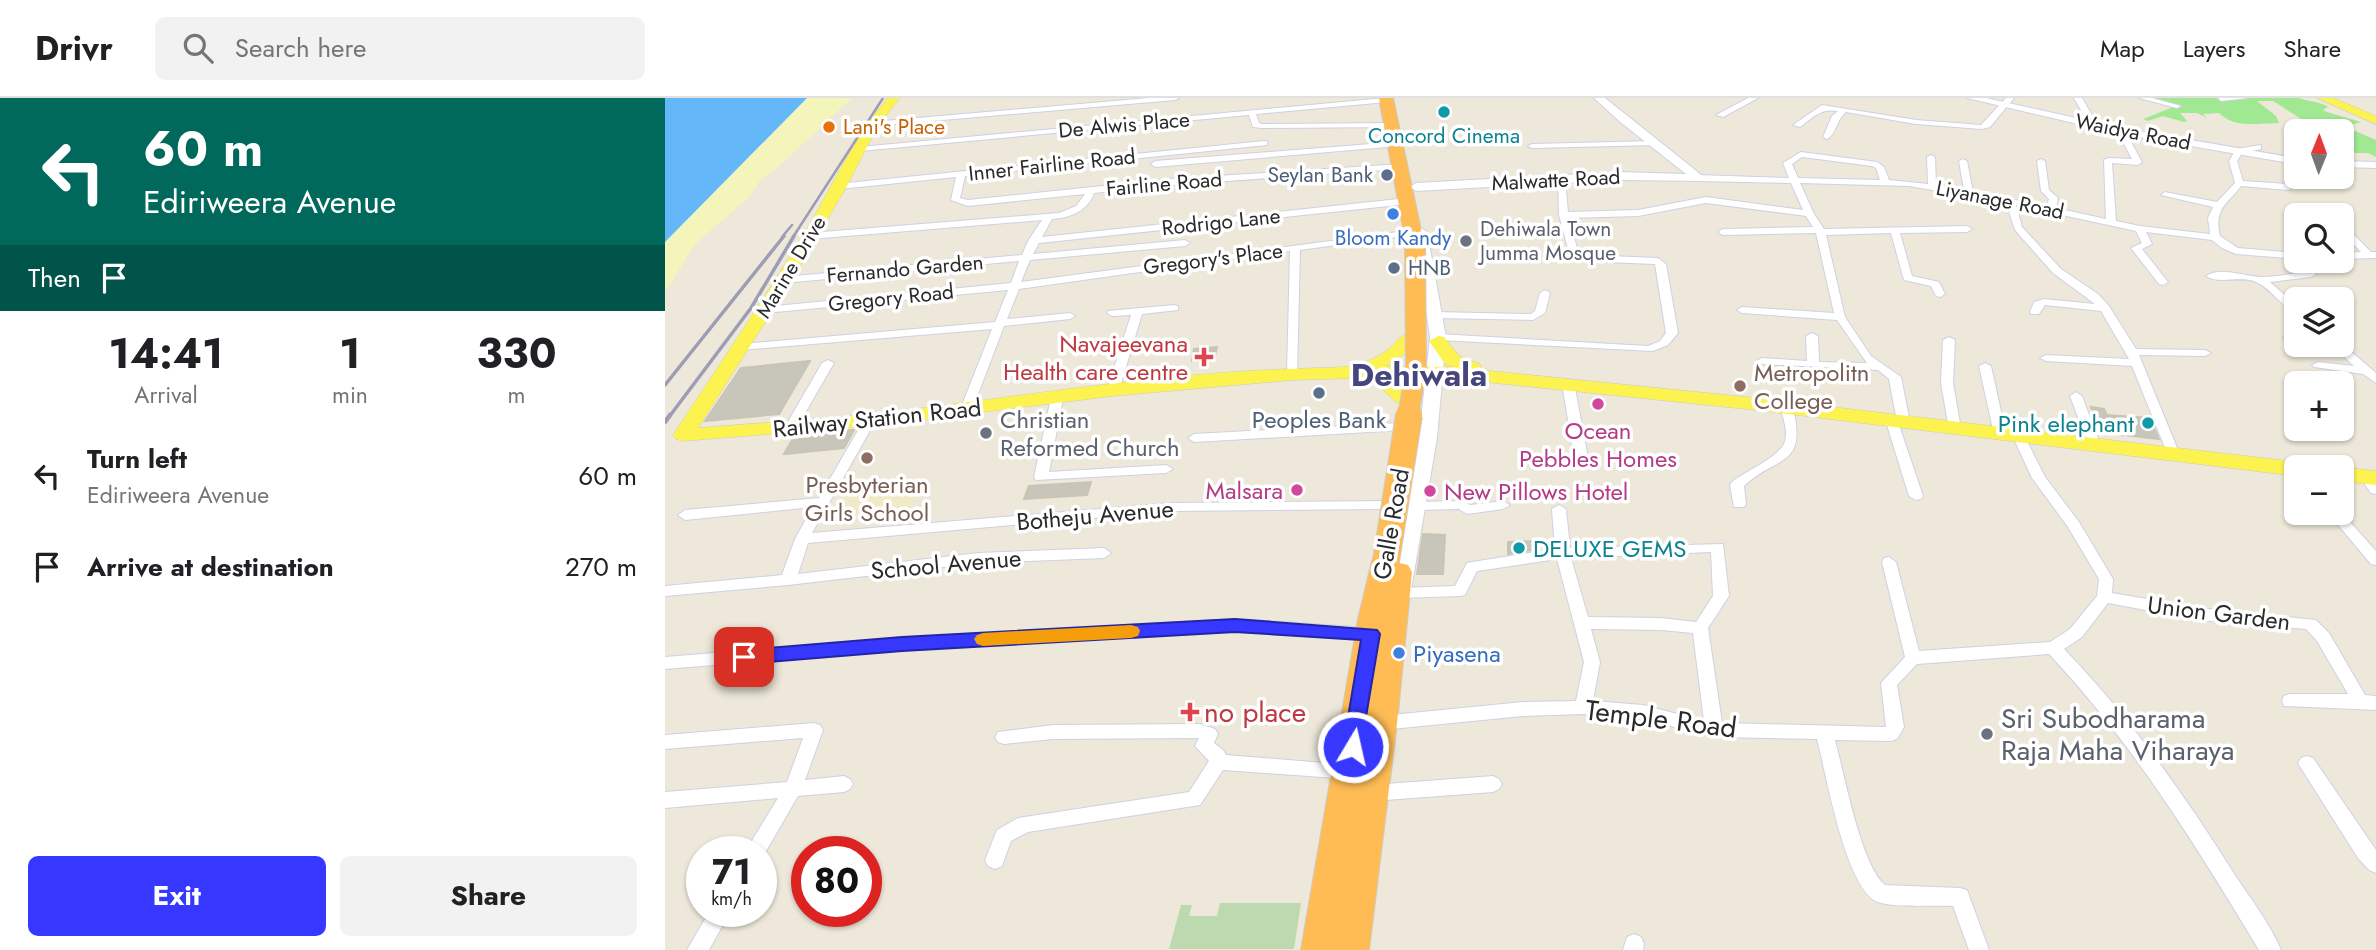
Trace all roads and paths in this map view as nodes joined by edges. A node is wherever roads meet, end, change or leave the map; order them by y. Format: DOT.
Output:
graph roads {
  1 [pos="894,98"];
  2 [pos="1175,98"];
  3 [pos="1599,98"];
  4 [pos="1754,98"];
  5 [pos="1839,98"];
  6 [pos="1972,98"];
  7 [pos="2078,98"];
  8 [pos="2143,98"];
  9 [pos="2243,98"];
  10 [pos="2323,98"];
  11 [pos="1390,99"];
  12 [pos="2153,99"];
  13 [pos="2221,99"];
  14 [pos="1089,102"];
  15 [pos="2008,102"];
  16 [pos="2177,106"];
  17 [pos="1831,107"];
  18 [pos="1845,109"];
  19 [pos="1252,113"];
  20 [pos="1720,115"];
  21 [pos="2376,120"];
  22 [pos="872,124"];
  23 [pos="2093,124"];
  24 [pos="1393,125"];
  25 [pos="1797,125"];
  26 [pos="2121,131"];
  27 [pos="1827,136"];
  28 [pos="1264,143"];
  29 [pos="1396,144"];
  30 [pos="1654,144"];
  31 [pos="1532,146"];
  32 [pos="2258,147"];
  33 [pos="860,149"];
  34 [pos="2237,152"];
  35 [pos="1931,157"];
  36 [pos="2284,159"];
  37 [pos="1963,161"];
  38 [pos="2041,161"];
  39 [pos="1155,164"];
  40 [pos="2354,164"];
  41 [pos="2376,165"];
  42 [pos="1399,166"];
  43 [pos="961,174"];
  44 [pos="1561,178"];
  45 [pos="1697,178"];
  46 [pos="1794,180"];
  47 [pos="1886,183"];
  48 [pos="2239,183"];
  49 [pos="840,186"];
  50 [pos="1932,187"];
  51 [pos="2284,187"];
  52 [pos="1090,190"];
  53 [pos="1412,194"];
  54 [pos="1969,194"];
  55 [pos="2165,195"];
  56 [pos="2010,201"];
  57 [pos="2216,205"];
  58 [pos="2051,210"];
  59 [pos="1809,214"];
  60 [pos="1564,215"];
  61 [pos="1048,218"];
  62 [pos="2111,223"];
  63 [pos="1967,229"];
  64 [pos="2140,229"];
  65 [pos="1820,231"];
  66 [pos="1895,231"];
  67 [pos="1723,232"];
  68 [pos="1415,235"];
  69 [pos="810,236"];
  70 [pos="2215,237"];
  71 [pos="2354,238"];
  72 [pos="1033,241"];
  73 [pos="1185,243"];
  74 [pos="1295,249"];
  75 [pos="2284,255"];
  76 [pos="2372,255"];
  77 [pos="2354,256"];
  78 [pos="1026,257"];
  79 [pos="2310,273"];
  80 [pos="2211,276"];
  81 [pos="784,280"];
  82 [pos="2261,280"];
  83 [pos="2163,282"];
  84 [pos="1016,286"];
  85 [pos="1545,293"];
  86 [pos="1940,294"];
  87 [pos="2284,300"];
  88 [pos="2105,308"];
  89 [pos="1174,309"];
  90 [pos="765,310"];
  91 [pos="1411,310"];
  92 [pos="1742,310"];
  93 [pos="1137,312"];
  94 [pos="1434,312"];
  95 [pos="2035,312"];
  96 [pos="1112,313"];
  97 [pos="1070,316"];
  98 [pos="1840,317"];
  99 [pos="1000,324"];
  100 [pos="1812,336"];
  101 [pos="1411,337"];
  102 [pos="1438,339"];
  103 [pos="1949,340"];
  104 [pos="741,346"];
  105 [pos="2205,353"];
  106 [pos="2351,357"];
  107 [pos="2046,358"];
  108 [pos="2134,358"];
  109 [pos="1762,360"];
  110 [pos="828,363"];
  111 [pos="1813,365"];
  112 [pos="2318,365"];
  113 [pos="1985,366"];
  114 [pos="1879,367"];
  115 [pos="1406,371"];
  116 [pos="1354,372"];
  117 [pos="1293,374"];
  118 [pos="1492,374"];
  119 [pos="2372,375"];
  120 [pos="1436,379"];
  121 [pos="1568,383"];
  122 [pos="1113,390"];
  123 [pos="2076,396"];
  124 [pos="1056,398"];
  125 [pos="1787,408"];
  126 [pos="966,410"];
  127 [pos="1401,414"];
  128 [pos="1431,416"];
  129 [pos="870,420"];
  130 [pos="1898,422"];
  131 [pos="791,426"];
  132 [pos="1955,429"];
  133 [pos="683,435"];
  134 [pos="2009,435"];
  135 [pos="1194,438"];
  136 [pos="2095,446"];
  137 [pos="2174,455"];
  138 [pos="1582,463"];
  139 [pos="2284,468"];
  140 [pos="1165,469"];
  141 [pos="2354,477"];
  142 [pos="2373,481"];
  143 [pos="1916,496"];
  144 [pos="823,502"];
  145 [pos="1739,503"];
  146 [pos="1388,505"];
  147 [pos="1503,505"];
  148 [pos="1416,506"];
  149 [pos="1559,509"];
  150 [pos="685,515"];
  151 [pos="2345,525"];
  152 [pos="802,539"];
  153 [pos="1104,553"];
  154 [pos="1563,553"];
  155 [pos="2376,560"];
  156 [pos="1889,562"];
  157 [pos="787,580"];
  158 [pos="665,591"];
  159 [pos="2104,597"];
  160 [pos="1384,616"];
  161 [pos="1582,623"];
  162 [pos="1700,628"];
  163 [pos="2053,648"];
  164 [pos="1913,658"];
  165 [pos="665,663"];
  166 [pos="2290,701"];
  167 [pos="2368,702"];
  168 [pos="1583,707"];
  169 [pos="1381,723"];
  170 [pos="1714,730"];
  171 [pos="1824,732"];
  172 [pos="1004,737"];
  173 [pos="665,742"];
  174 [pos="1218,762"];
  175 [pos="2307,763"];
  176 [pos="1361,782"];
  177 [pos="843,784"];
  178 [pos="1493,784"];
  179 [pos="793,789"];
  180 [pos="665,800"];
  181 [pos="765,836"];
  182 [pos="995,860"];
  183 [pos="2376,864"];
  184 [pos="711,927"];
  185 [pos="697,950"];
  186 [pos="1320,950"];
  187 [pos="1350,950"];
  188 [pos="1979,950"];
  189 [pos="2271,950"];
  1 -- 22 [label="main road, Marine Drive"];
  2 -- 14 [label="street"];
  3 -- 30 [label="street"];
  4 -- 20 [label="street"];
  5 -- 17 [label="street"];
  6 -- 15 [label="street, Waidya Road"];
  7 -- 23 [label="street"];
  8 -- 12 [label="street"];
  9 -- 13 [label="street"];
  10 -- 21 [label="main road"];
  11 -- 19 [label="street, De Alwis Place"];
  11 -- 24 [label="highway, Galle Road"];
  11 -- 53 [label="highway, Galle Road"];
  12 -- 16 [label="street"];
  14 -- 22 [label="street"];
  15 -- 18 [label="street"];
  15 -- 23 [label="street, Waidya Road"];
  17 -- 18 [label="street"];
  17 -- 25 [label="street"];
  18 -- 27 [label="street"];
  19 -- 24 [label="street"];
  19 -- 33 [label="street, De Alwis Place"];
  22 -- 33 [label="main road, Marine Drive"];
  23 -- 26 [label="street, Waidya Road"];
  24 -- 29 [label="highway, Galle Road"];
  26 -- 34 [label="street, Waidya Road"];
  26 -- 62 [label="street"];
  28 -- 43 [label="street, Inner Fairline Road"];
  29 -- 39 [label="street"];
  29 -- 42 [label="highway, Galle Road"];
  30 -- 31 [label="street"];
  30 -- 45 [label="street"];
  32 -- 34 [label="street"];
  33 -- 49 [label="main road, Marine Drive"];
  34 -- 36 [label="street, Waidya Road"];
  34 -- 48 [label="street"];
  35 -- 50 [label="street"];
  37 -- 54 [label="street"];
  38 -- 58 [label="street"];
  40 -- 41 [label="street"];
  42 -- 52 [label="street, Fairline Road"];
  42 -- 53 [label="highway, Galle Road"];
  43 -- 49 [label="street, Inner Fairline Road"];
  43 -- 52 [label="street, Fairline Road"];
  44 -- 45 [label="street, Malwatte Road"];
  44 -- 53 [label="street, Malwatte Road"];
  44 -- 60 [label="street"];
  45 -- 46 [label="street, Liyanage Road"];
  46 -- 47 [label="street, Liyanage Road"];
  46 -- 47 [label="street"];
  46 -- 59 [label="street"];
  47 -- 50 [label="street, Liyanage Road"];
  48 -- 51 [label="street"];
  48 -- 57 [label="street"];
  49 -- 69 [label="main road, Marine Drive"];
  50 -- 54 [label="street, Liyanage Road"];
  52 -- 61 [label="street"];
  53 -- 68 [label="highway, Galle Road"];
  53 -- 72 [label="street, Rodrigo Lane"];
  54 -- 56 [label="street, Liyanage Road"];
  55 -- 57 [label="street"];
  56 -- 58 [label="street, Liyanage Road"];
  56 -- 88 [label="street"];
  57 -- 70 [label="street"];
  58 -- 62 [label="street, Liyanage Road"];
  59 -- 60 [label="street"];
  59 -- 65 [label="street"];
  60 -- 102 [label="street"];
  61 -- 69 [label="street"];
  61 -- 72 [label="street"];
  62 -- 64 [label="street, Liyanage Road"];
  63 -- 66 [label="street"];
  64 -- 70 [label="street, Liyanage Road"];
  64 -- 83 [label="street"];
  65 -- 66 [label="street"];
  65 -- 67 [label="street"];
  65 -- 98 [label="street"];
  66 -- 86 [label="street"];
  68 -- 74 [label="street, Gregory's Place"];
  68 -- 91 [label="street"];
  68 -- 94 [label="main road"];
  68 -- 160 [label="highway, Galle Road, bridge"];
  69 -- 81 [label="main road, Marine Drive"];
  70 -- 75 [label="street, Liyanage Road"];
  71 -- 76 [label="street"];
  72 -- 78 [label="street"];
  73 -- 78 [label="street, Fernando Garden"];
  74 -- 84 [label="street, Gregory's Place"];
  74 -- 117 [label="street"];
  76 -- 77 [label="street"];
  78 -- 81 [label="street, Fernando Garden"];
  78 -- 84 [label="street"];
  79 -- 82 [label="street"];
  80 -- 82 [label="street"];
  81 -- 90 [label="main road, Marine Drive"];
  82 -- 87 [label="street"];
  84 -- 90 [label="street, Gregory Road"];
  84 -- 99 [label="street"];
  85 -- 94 [label="street"];
  88 -- 95 [label="street"];
  88 -- 108 [label="street"];
  89 -- 93 [label="street"];
  90 -- 104 [label="main road, Marine Drive"];
  91 -- 94 [label="street"];
  91 -- 101 [label="street"];
  92 -- 98 [label="street"];
  93 -- 96 [label="street"];
  93 -- 122 [label="street"];
  94 -- 102 [label="main road"];
  97 -- 99 [label="street"];
  98 -- 114 [label="street"];
  99 -- 104 [label="street"];
  99 -- 126 [label="street"];
  100 -- 111 [label="street"];
  101 -- 115 [label="street"];
  101 -- 116 [label="main road"];
  102 -- 118 [label="main road"];
  102 -- 120 [label="main road"];
  103 -- 132 [label="street"];
  104 -- 133 [label="main road, Marine Drive"];
  105 -- 108 [label="street"];
  106 -- 119 [label="street"];
  107 -- 108 [label="street"];
  108 -- 137 [label="street"];
  109 -- 111 [label="street"];
  110 -- 131 [label="street"];
  111 -- 114 [label="street"];
  112 -- 119 [label="street"];
  113 -- 134 [label="street"];
  114 -- 130 [label="street"];
  115 -- 116 [label="main road, Railway Station Road"];
  115 -- 120 [label="main road, Railway Station Road"];
  115 -- 127 [label="street"];
  116 -- 117 [label="main road, Railway Station Road"];
  116 -- 127 [label="main road"];
  117 -- 122 [label="main road, Railway Station Road"];
  118 -- 120 [label="main road"];
  118 -- 121 [label="main road"];
  120 -- 128 [label="street"];
  121 -- 125 [label="main road"];
  121 -- 138 [label="street"];
  122 -- 124 [label="main road, Railway Station Road"];
  123 -- 136 [label="street"];
  124 -- 126 [label="main road, Railway Station Road"];
  124 -- 140 [label="street"];
  125 -- 130 [label="main road"];
  125 -- 145 [label="street"];
  126 -- 129 [label="main road, Railway Station Road"];
  127 -- 128 [label="street"];
  127 -- 135 [label="street"];
  127 -- 146 [label="street"];
  128 -- 148 [label="street"];
  129 -- 131 [label="main road, Railway Station Road"];
  129 -- 144 [label="street"];
  130 -- 132 [label="main road"];
  130 -- 143 [label="street"];
  131 -- 133 [label="main road, Railway Station Road"];
  132 -- 134 [label="main road"];
  134 -- 136 [label="main road"];
  134 -- 159 [label="street"];
  136 -- 137 [label="main road"];
  137 -- 139 [label="main road"];
  141 -- 142 [label="main road"];
  144 -- 150 [label="street"];
  144 -- 152 [label="street"];
  146 -- 152 [label="street, Botheju Avenue"];
  146 -- 160 [label="street"];
  147 -- 148 [label="street"];
  148 -- 160 [label="street"];
  149 -- 154 [label="street"];
  151 -- 155 [label="street"];
  152 -- 157 [label="street"];
  153 -- 157 [label="street, School Avenue"];
  154 -- 160 [label="street"];
  154 -- 161 [label="street"];
  154 -- 162 [label="street"];
  156 -- 164 [label="street"];
  157 -- 158 [label="street, School Avenue"];
  159 -- 163 [label="street"];
  159 -- 167 [label="street, Union Garden"];
  160 -- 165 [label="street"];
  160 -- 169 [label="highway, Galle Road"];
  160 -- 176 [label="highway, Galle Road"];
  161 -- 162 [label="street"];
  161 -- 168 [label="street"];
  162 -- 170 [label="street"];
  163 -- 164 [label="street"];
  163 -- 189 [label="street"];
  164 -- 171 [label="street, Temple Road"];
  166 -- 167 [label="street"];
  168 -- 169 [label="street, Temple Road"];
  168 -- 170 [label="street, Temple Road"];
  169 -- 176 [label="highway, Galle Road"];
  170 -- 171 [label="street, Temple Road"];
  171 -- 188 [label="street"];
  172 -- 174 [label="street"];
  173 -- 179 [label="street"];
  174 -- 176 [label="street"];
  174 -- 182 [label="street"];
  175 -- 183 [label="street"];
  176 -- 178 [label="street"];
  176 -- 186 [label="highway, Galle Road"];
  176 -- 187 [label="highway, Galle Road"];
  177 -- 179 [label="street"];
  179 -- 180 [label="street"];
  179 -- 181 [label="street"];
  184 -- 185 [label="street"];
}
